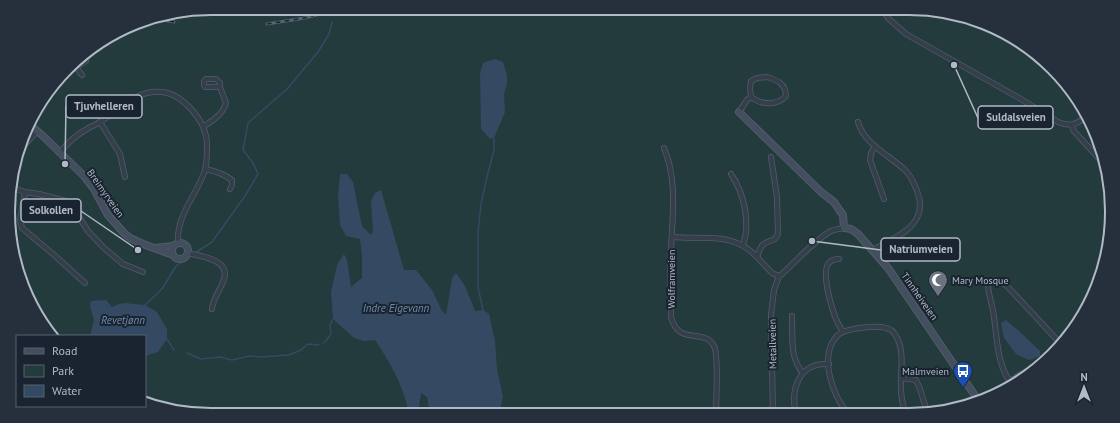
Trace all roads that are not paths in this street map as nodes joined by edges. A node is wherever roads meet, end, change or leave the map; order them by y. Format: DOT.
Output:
graph roads {
  1 [pos="886,15"];
  2 [pos="77,69"];
  3 [pos="82,75"];
  4 [pos="220,87"];
  5 [pos="751,97"];
  6 [pos="739,112"];
  7 [pos="1082,119"];
  8 [pos="100,122"];
  9 [pos="858,122"];
  10 [pos="1072,124"];
  11 [pos="204,126"];
  12 [pos="34,128"];
  13 [pos="37,131"];
  14 [pos="28,142"];
  15 [pos="875,146"];
  16 [pos="664,148"];
  17 [pos="60,153"];
  18 [pos="1097,156"];
  19 [pos="771,157"];
  20 [pos="205,169"];
  21 [pos="731,174"];
  22 [pos="125,177"];
  23 [pos="17,189"];
  24 [pos="230,189"];
  25 [pos="26,192"];
  26 [pos="884,199"];
  27 [pos="844,228"];
  28 [pos="672,237"];
  29 [pos="176,245"];
  30 [pos="743,245"];
  31 [pos="154,248"];
  32 [pos="873,250"];
  33 [pos="187,253"];
  34 [pos="173,255"];
  35 [pos="757,257"];
  36 [pos="839,259"];
  37 [pos="143,272"];
  38 [pos="779,276"];
  39 [pos="85,283"];
  40 [pos="212,309"];
  41 [pos="792,316"];
  42 [pos="843,331"];
  43 [pos="1057,340"];
  44 [pos="829,364"];
  45 [pos="803,373"];
  46 [pos="901,378"];
  47 [pos="1010,380"];
  48 [pos="976,396"];
  49 [pos="926,407"];
  50 [pos="716,408"];
  51 [pos="773,408"];
  52 [pos="794,408"];
  53 [pos="845,408"];
  54 [pos="905,408"];
  1 -- 10 [label="street"];
  2 -- 3 [label="street"];
  4 -- 11 [label="street"];
  5 -- 5 [label="street"];
  5 -- 6 [label="street"];
  6 -- 27 [label="street"];
  7 -- 10 [label="street"];
  8 -- 11 [label="street"];
  8 -- 17 [label="street"];
  8 -- 22 [label="street"];
  9 -- 15 [label="street"];
  10 -- 18 [label="street"];
  11 -- 20 [label="street"];
  12 -- 13 [label="street, Breimyrveien"];
  13 -- 14 [label="street"];
  13 -- 17 [label="street, Breimyrveien"];
  15 -- 26 [label="street"];
  15 -- 32 [label="street"];
  16 -- 28 [label="street, Wolframveien"];
  17 -- 31 [label="street, Breimyrveien"];
  19 -- 35 [label="street"];
  20 -- 24 [label="street"];
  20 -- 29 [label="street"];
  21 -- 30 [label="street"];
  23 -- 25 [label="street"];
  25 -- 37 [label="street"];
  25 -- 39 [label="street"];
  27 -- 32 [label="street, Tinnheiveien"];
  27 -- 38 [label="street"];
  28 -- 30 [label="street, Wolframveien"];
  28 -- 50 [label="street, Wolframveien"];
  29 -- 31 [label="street, Breimyrveien"];
  29 -- 33 [label="street"];
  29 -- 34 [label="street"];
  30 -- 35 [label="street, Wolframveien"];
  31 -- 34 [label="street, Breimyrveien"];
  32 -- 48 [label="street, Tinnheiveien"];
  33 -- 34 [label="street"];
  33 -- 40 [label="street"];
  35 -- 38 [label="street"];
  36 -- 42 [label="street"];
  38 -- 51 [label="street, Metallveien"];
  41 -- 45 [label="street"];
  42 -- 44 [label="street"];
  42 -- 46 [label="street"];
  43 -- 47 [label="street"];
  44 -- 45 [label="street"];
  44 -- 53 [label="street"];
  45 -- 52 [label="street"];
  46 -- 49 [label="street"];
  46 -- 54 [label="street"];
}
